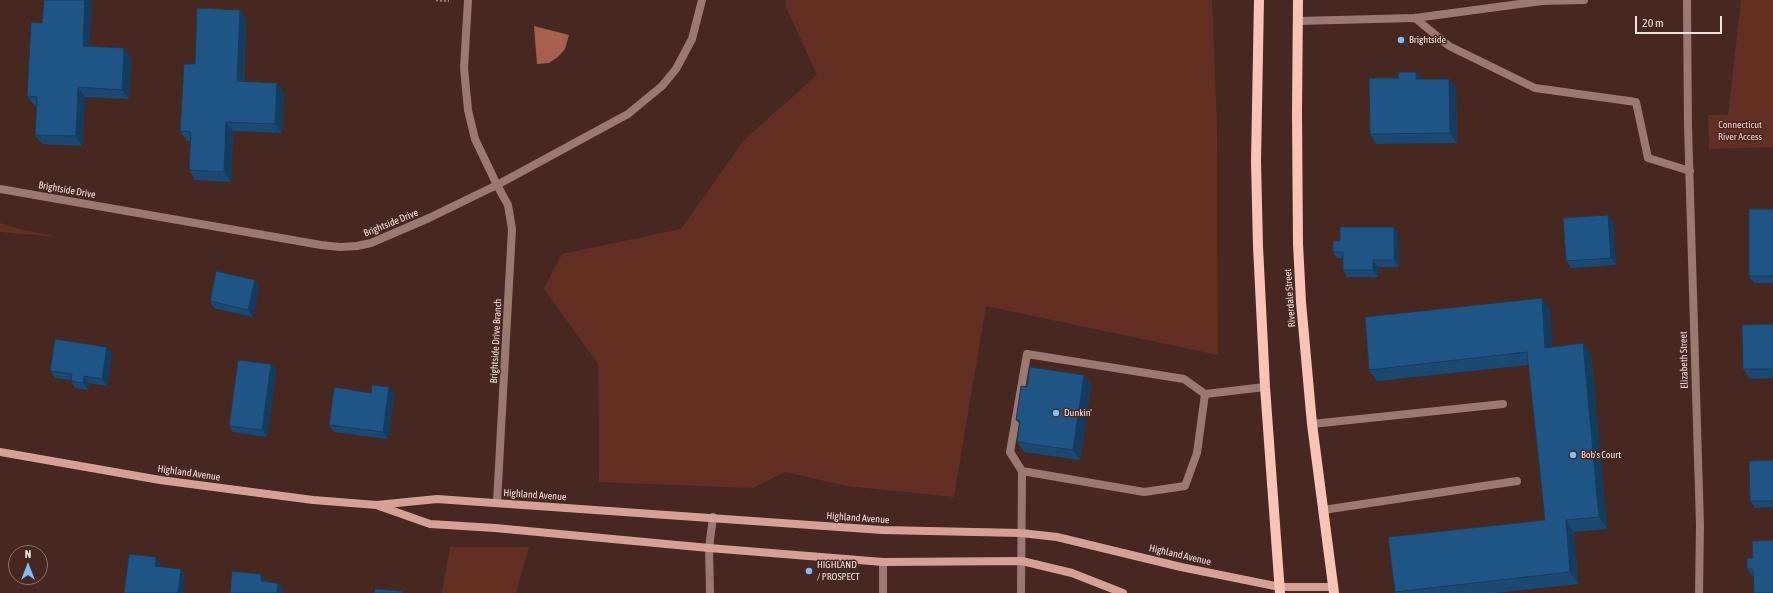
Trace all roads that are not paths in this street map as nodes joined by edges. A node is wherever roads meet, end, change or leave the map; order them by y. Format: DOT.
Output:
graph roads {
  1 [pos="468,0"];
  2 [pos="702,0"];
  3 [pos="1259,0"];
  4 [pos="1298,0"];
  5 [pos="1584,0"];
  6 [pos="1687,0"];
  7 [pos="1415,18"];
  8 [pos="1297,21"];
  9 [pos="1690,171"];
  10 [pos="497,185"];
  11 [pos="0,189"];
  12 [pos="1265,387"];
  13 [pos="1205,394"];
  14 [pos="1503,404"];
  15 [pos="1312,424"];
  16 [pos="0,452"];
  17 [pos="1022,471"];
  18 [pos="1517,481"];
  19 [pos="497,502"];
  20 [pos="377,505"];
  21 [pos="1323,510"];
  22 [pos="713,517"];
  23 [pos="1021,533"];
  24 [pos="709,548"];
  25 [pos="1022,561"];
  26 [pos="883,562"];
  27 [pos="1280,590"];
  28 [pos="1334,590"];
  29 [pos="710,593"];
  30 [pos="883,593"];
  31 [pos="1021,593"];
  32 [pos="1122,593"];
  33 [pos="1699,593"];
  1 -- 10 [label="street, Brightside Drive Branch"];
  2 -- 10 [label="street, Brightside Drive"];
  3 -- 12 [label="main road"];
  4 -- 8 [label="main road, Riverdale Street"];
  5 -- 7 [label="street"];
  6 -- 9 [label="street, Elizabeth Street"];
  7 -- 8 [label="street"];
  7 -- 9 [label="street"];
  8 -- 15 [label="main road, Riverdale Street"];
  9 -- 33 [label="street, Elizabeth Street"];
  10 -- 11 [label="street, Brightside Drive"];
  10 -- 19 [label="street, Brightside Drive Branch"];
  12 -- 13 [label="street"];
  12 -- 27 [label="main road"];
  13 -- 17 [label="street"];
  13 -- 17 [label="street"];
  14 -- 15 [label="street"];
  15 -- 21 [label="main road, Riverdale Street"];
  16 -- 20 [label="main road, Highland Avenue"];
  17 -- 23 [label="street"];
  18 -- 21 [label="street"];
  19 -- 20 [label="main road, Highland Avenue"];
  19 -- 22 [label="main road, Highland Avenue"];
  20 -- 24 [label="main road, Highland Avenue"];
  21 -- 28 [label="main road, Riverdale Street"];
  22 -- 23 [label="main road, Highland Avenue"];
  22 -- 24 [label="street"];
  23 -- 25 [label="street"];
  23 -- 27 [label="main road, Highland Avenue"];
  24 -- 26 [label="main road, Highland Avenue"];
  24 -- 29 [label="street"];
  25 -- 26 [label="main road, Highland Avenue"];
  25 -- 31 [label="street"];
  25 -- 32 [label="main road, Highland Avenue"];
  26 -- 30 [label="street"];
  27 -- 28 [label="main road, Highland Avenue"];
}
